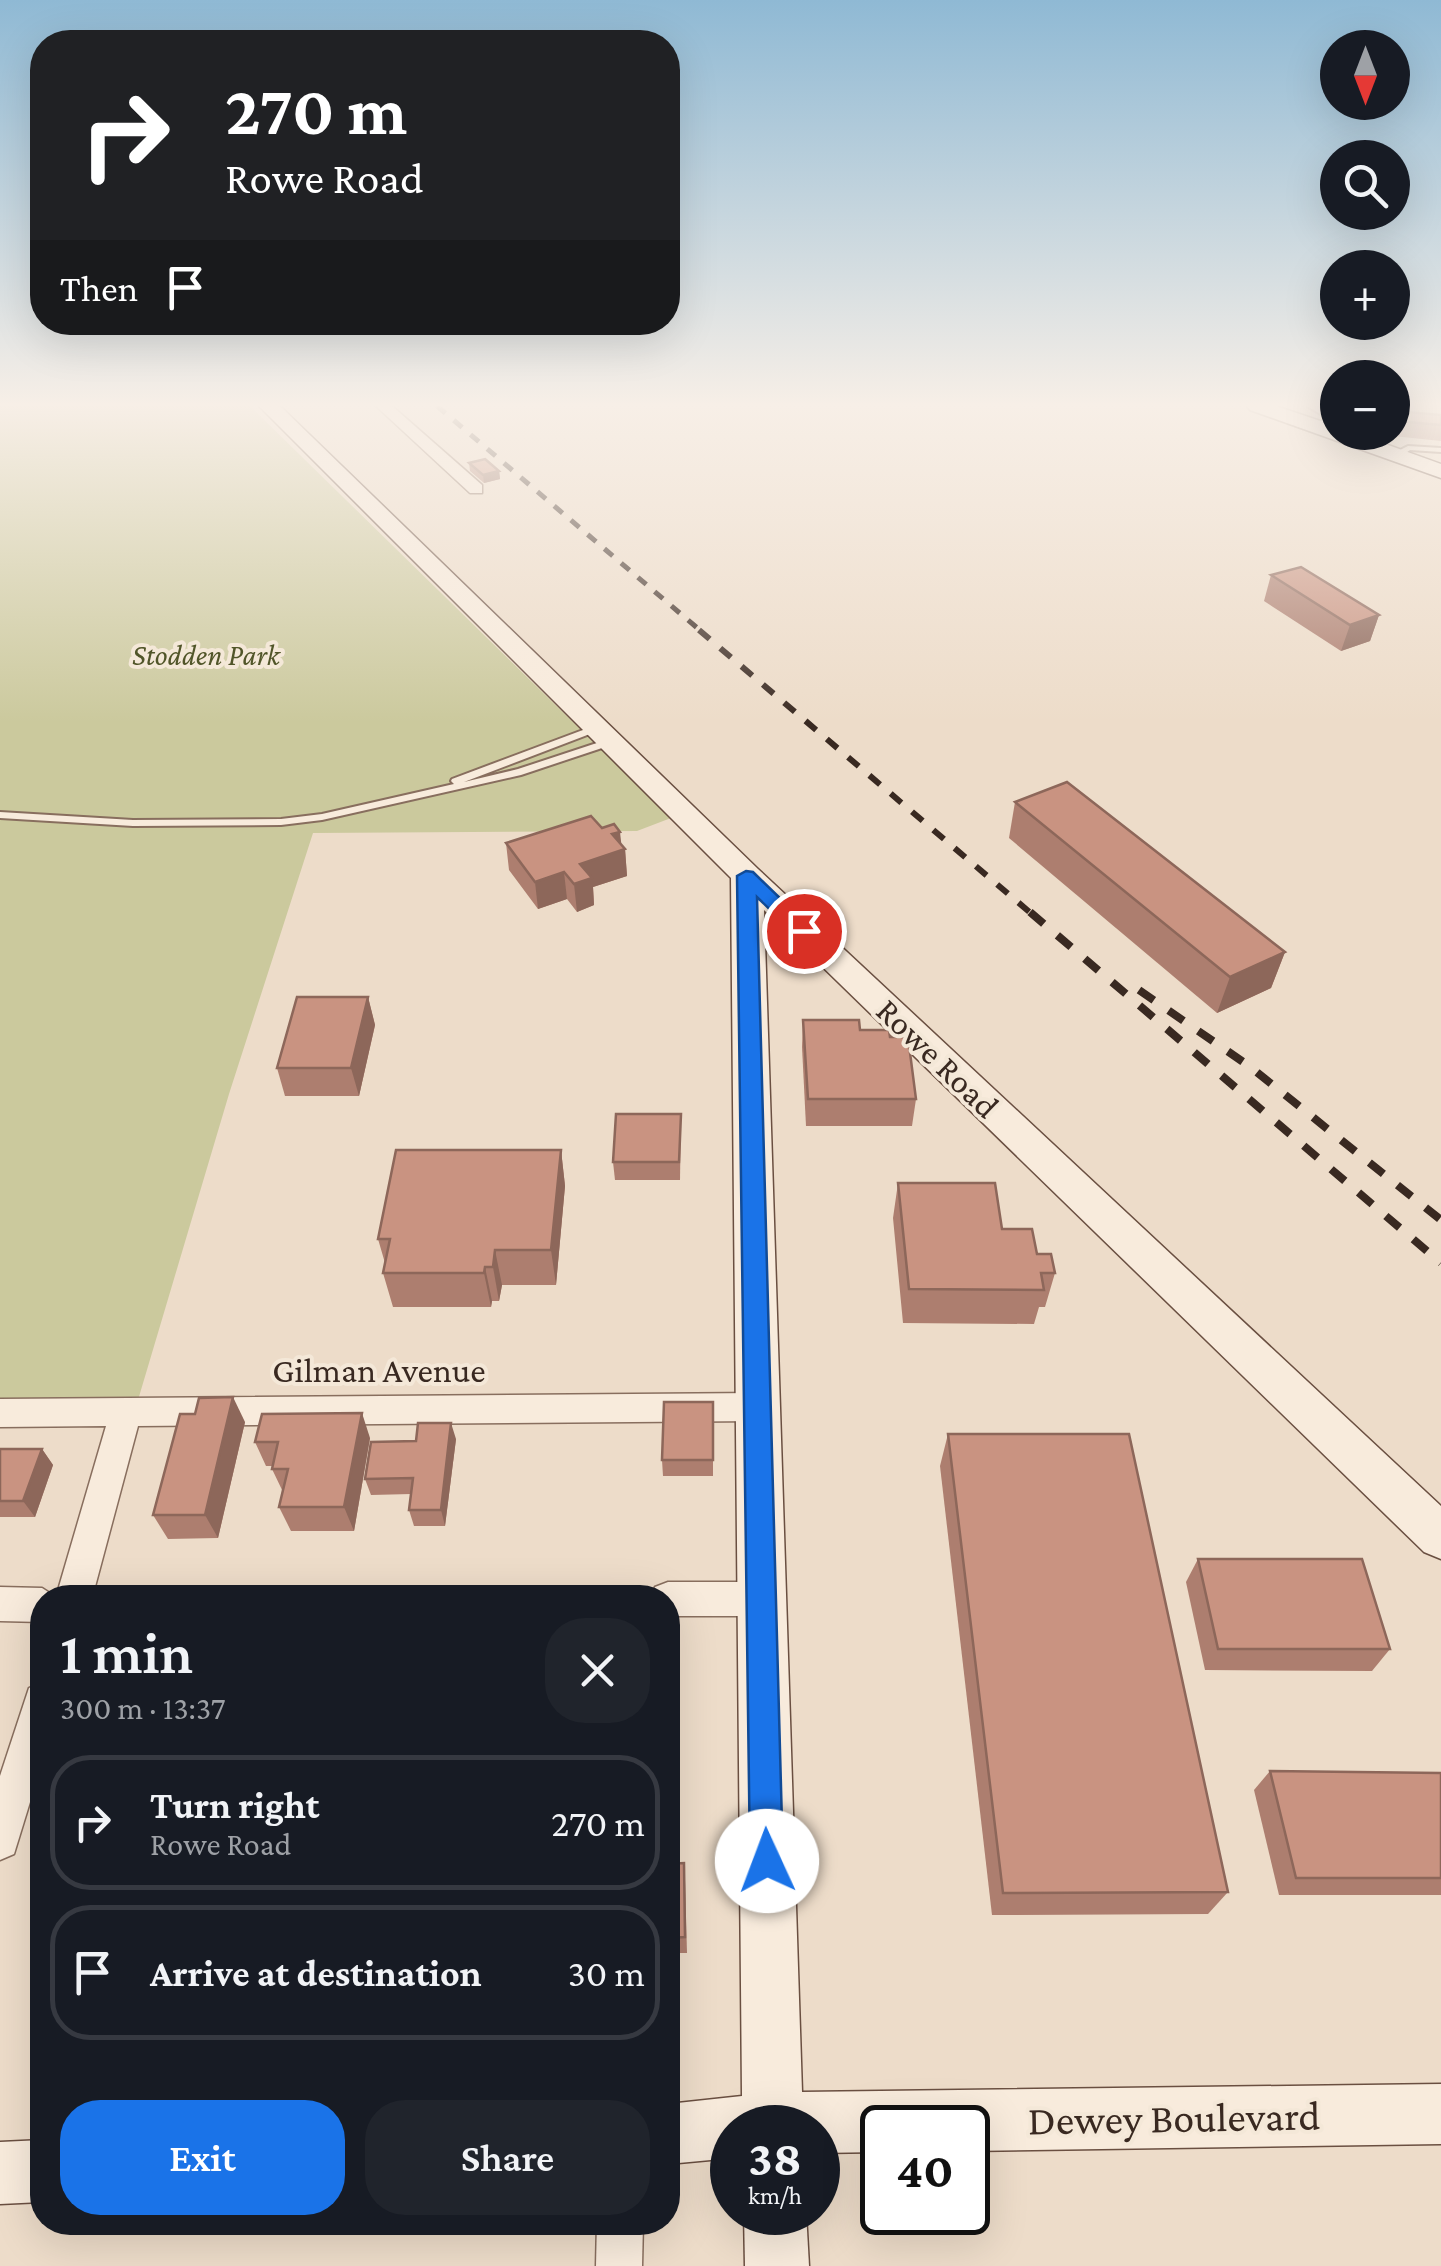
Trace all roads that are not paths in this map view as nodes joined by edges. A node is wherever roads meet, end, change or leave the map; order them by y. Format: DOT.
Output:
graph roads {
  1 [pos="377,512"];
  2 [pos="606,734"];
  3 [pos="432,792"];
  4 [pos="0,815"];
  5 [pos="746,876"];
  6 [pos="758,1408"];
  7 [pos="126,1412"];
  8 [pos="0,1413"];
  9 [pos="1441,1537"];
  10 [pos="78,1585"];
  11 [pos="760,1598"];
  12 [pos="680,1600"];
  13 [pos="0,1604"];
  14 [pos="30,1605"];
  15 [pos="30,1741"];
  16 [pos="0,1840"];
  17 [pos="773,2105"];
  18 [pos="1441,2114"];
  19 [pos="840,2124"];
  20 [pos="710,2130"];
  21 [pos="680,2133"];
  22 [pos="30,2171"];
  23 [pos="0,2173"];
  24 [pos="620,2235"];
  25 [pos="776,2235"];
  26 [pos="619,2266"];
  27 [pos="777,2266"];
  1 -- 2 [label="main road, Rowe Road"];
  2 -- 3 [label="lane"];
  2 -- 3 [label="lane"];
  2 -- 5 [label="main road, Rowe Road"];
  3 -- 4 [label="lane"];
  5 -- 6 [label="main road"];
  5 -- 9 [label="main road, Rowe Road"];
  6 -- 7 [label="street, Gilman Avenue"];
  6 -- 11 [label="main road"];
  7 -- 8 [label="street, Gilman Avenue"];
  7 -- 10 [label="street"];
  11 -- 12 [label="street"];
  11 -- 17 [label="main road"];
  13 -- 14 [label="street"];
  15 -- 16 [label="street"];
  18 -- 19 [label="main road, Dewey Boulevard"];
  20 -- 21 [label="main road, Dewey Boulevard"];
  22 -- 23 [label="main road"];
  24 -- 26 [label="street"];
  25 -- 27 [label="main road"];
}
